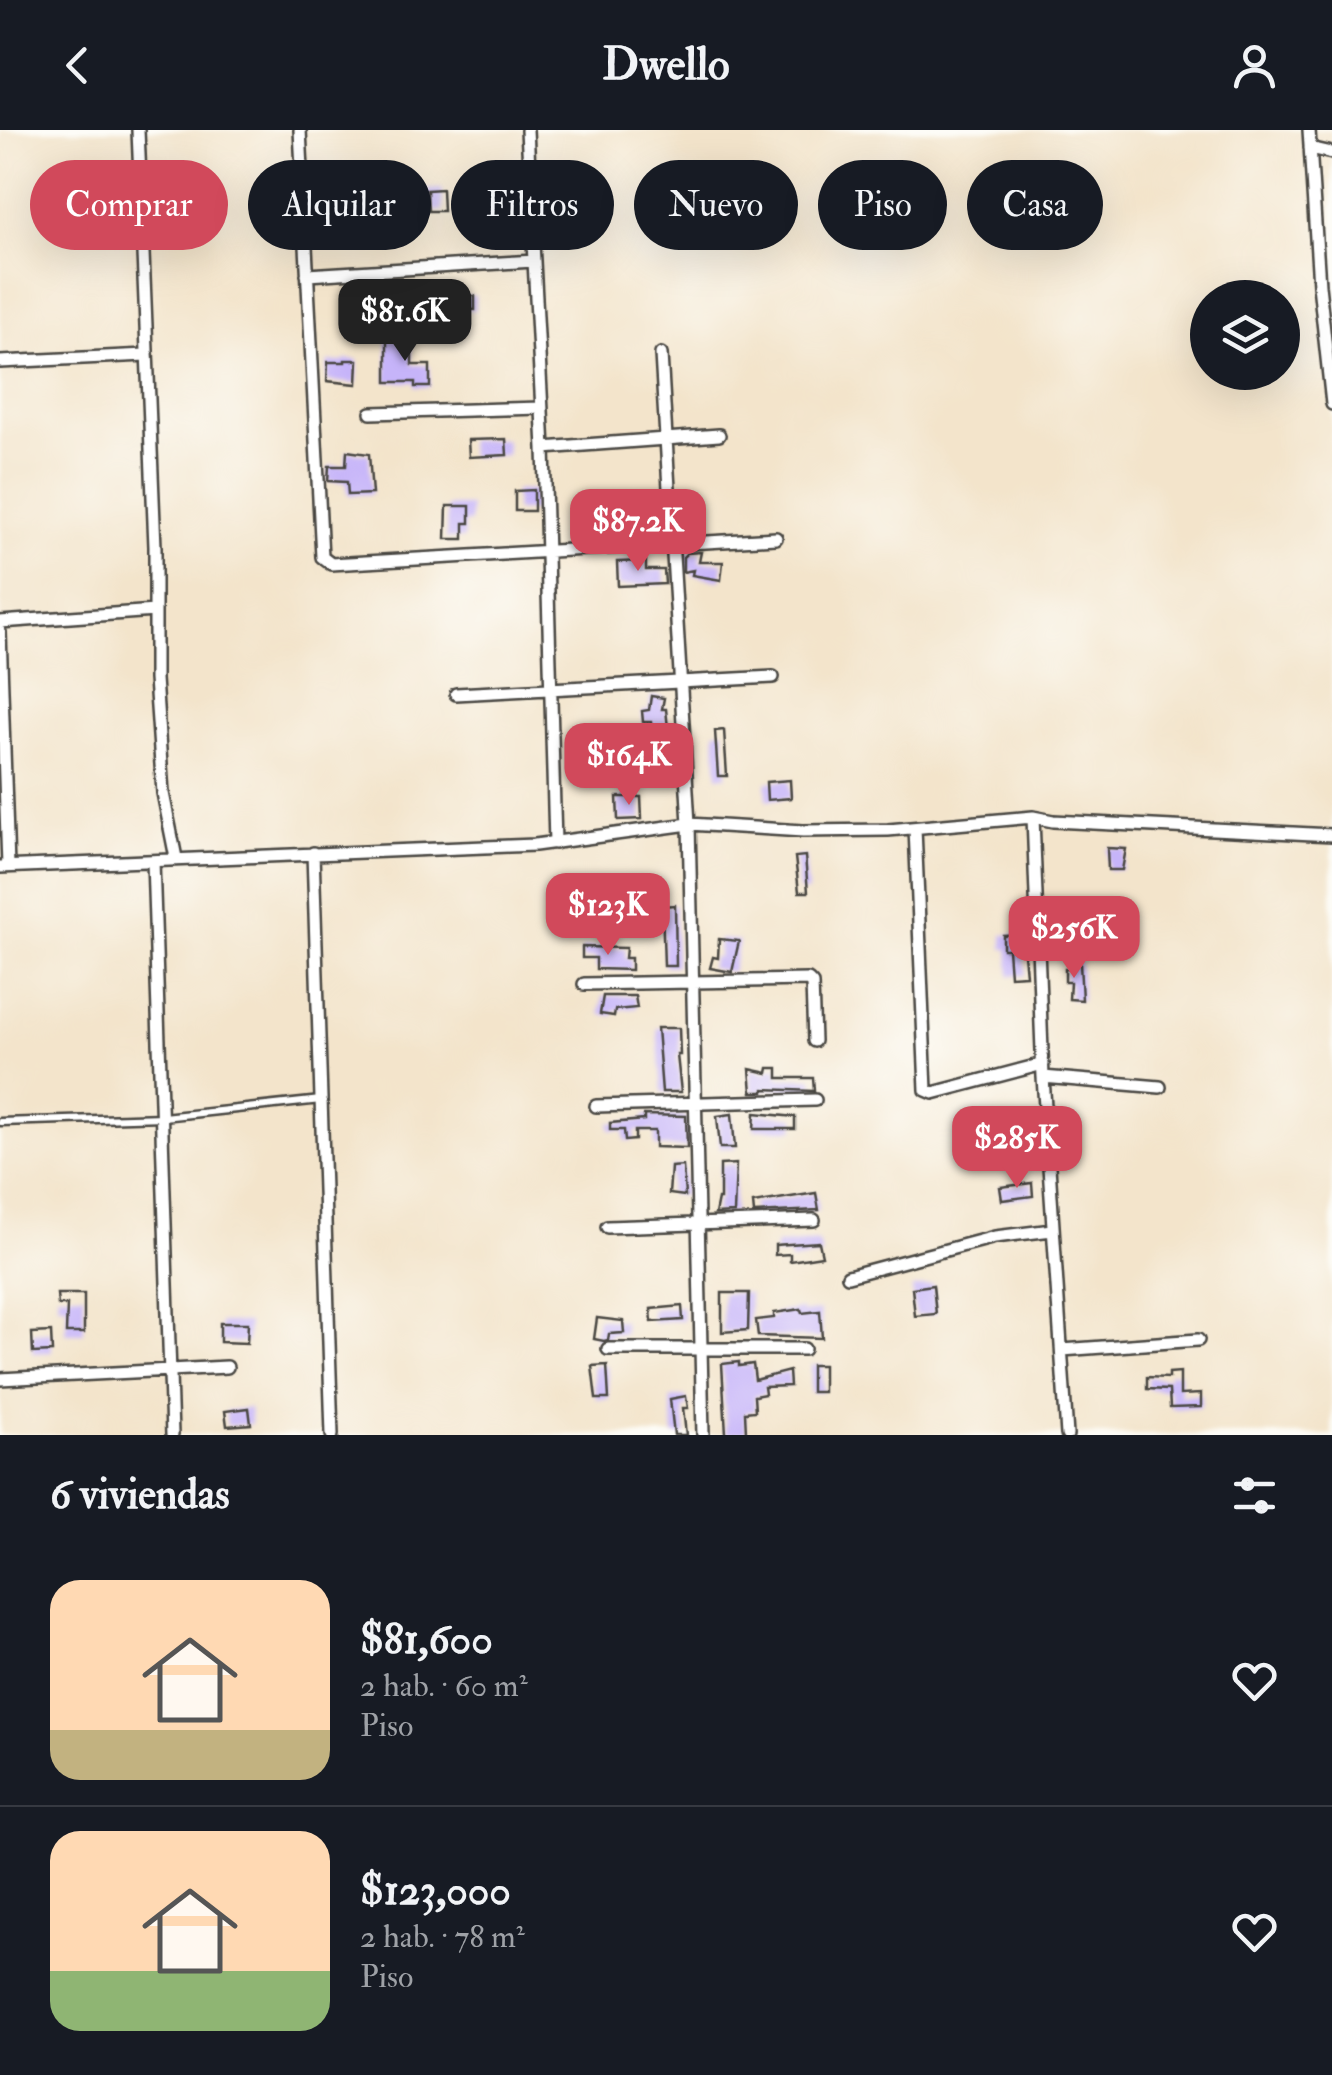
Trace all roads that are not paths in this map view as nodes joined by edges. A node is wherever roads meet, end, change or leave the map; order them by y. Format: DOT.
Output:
graph roads {
  1 [pos="138,130"];
  2 [pos="303,130"];
  3 [pos="528,130"];
  4 [pos="1309,130"];
  5 [pos="1310,148"];
  6 [pos="1332,152"];
  7 [pos="534,261"];
  8 [pos="308,275"];
  9 [pos="1318,285"];
  10 [pos="1332,290"];
  11 [pos="661,354"];
  12 [pos="146,355"];
  13 [pos="0,362"];
  14 [pos="1332,404"];
  15 [pos="541,408"];
  16 [pos="372,413"];
  17 [pos="718,435"];
  18 [pos="665,441"];
  19 [pos="544,448"];
  20 [pos="776,538"];
  21 [pos="672,545"];
  22 [pos="546,551"];
  23 [pos="155,611"];
  24 [pos="0,622"];
  25 [pos="0,632"];
  26 [pos="773,676"];
  27 [pos="682,684"];
  28 [pos="550,690"];
  29 [pos="456,694"];
  30 [pos="1033,817"];
  31 [pos="689,824"];
  32 [pos="915,828"];
  33 [pos="1332,835"];
  34 [pos="554,842"];
  35 [pos="312,853"];
  36 [pos="176,858"];
  37 [pos="152,861"];
  38 [pos="4,867"];
  39 [pos="693,980"];
  40 [pos="584,984"];
  41 [pos="814,1041"];
  42 [pos="1043,1070"];
  43 [pos="1160,1087"];
  44 [pos="321,1100"];
  45 [pos="815,1100"];
  46 [pos="696,1102"];
  47 [pos="596,1106"];
  48 [pos="163,1117"];
  49 [pos="0,1122"];
  50 [pos="814,1220"];
  51 [pos="698,1224"];
  52 [pos="607,1227"];
  53 [pos="1052,1230"];
  54 [pos="848,1276"];
  55 [pos="1198,1340"];
  56 [pos="608,1349"];
  57 [pos="702,1349"];
  58 [pos="804,1349"];
  59 [pos="1062,1350"];
  60 [pos="228,1368"];
  61 [pos="170,1371"];
  62 [pos="0,1378"];
  63 [pos="172,1435"];
  64 [pos="332,1435"];
  65 [pos="704,1435"];
  66 [pos="1067,1435"];
  1 -- 12 [label="street"];
  2 -- 8 [label="street"];
  3 -- 7 [label="street"];
  4 -- 5 [label="street"];
  5 -- 6 [label="street"];
  5 -- 9 [label="street"];
  7 -- 8 [label="street"];
  7 -- 15 [label="street"];
  8 -- 22 [label="street"];
  9 -- 10 [label="street"];
  9 -- 14 [label="street"];
  11 -- 18 [label="street"];
  12 -- 13 [label="street"];
  12 -- 23 [label="street"];
  15 -- 16 [label="street"];
  15 -- 19 [label="street"];
  17 -- 18 [label="street"];
  18 -- 19 [label="street"];
  18 -- 21 [label="street"];
  19 -- 22 [label="street"];
  20 -- 21 [label="street"];
  21 -- 22 [label="street"];
  21 -- 27 [label="street"];
  22 -- 28 [label="street"];
  23 -- 24 [label="street"];
  23 -- 36 [label="street"];
  25 -- 38 [label="street"];
  26 -- 27 [label="street"];
  27 -- 28 [label="street"];
  27 -- 31 [label="street"];
  28 -- 29 [label="street"];
  28 -- 34 [label="street"];
  30 -- 32 [label="street"];
  30 -- 33 [label="street"];
  30 -- 42 [label="street"];
  31 -- 32 [label="street"];
  31 -- 34 [label="street"];
  31 -- 39 [label="street"];
  32 -- 42 [label="street"];
  34 -- 35 [label="street"];
  35 -- 36 [label="street"];
  35 -- 44 [label="street"];
  36 -- 37 [label="street"];
  37 -- 38 [label="street"];
  37 -- 48 [label="street"];
  39 -- 40 [label="street"];
  39 -- 41 [label="street"];
  39 -- 46 [label="street"];
  42 -- 43 [label="street"];
  42 -- 53 [label="street"];
  44 -- 48 [label="lane"];
  44 -- 64 [label="street"];
  45 -- 46 [label="street"];
  46 -- 47 [label="street"];
  46 -- 51 [label="street"];
  48 -- 49 [label="lane"];
  48 -- 61 [label="street"];
  50 -- 51 [label="street"];
  51 -- 52 [label="street"];
  51 -- 57 [label="street"];
  53 -- 54 [label="street"];
  53 -- 59 [label="street"];
  55 -- 59 [label="street"];
  56 -- 57 [label="street"];
  57 -- 58 [label="street"];
  57 -- 65 [label="street"];
  59 -- 66 [label="street"];
  60 -- 61 [label="street"];
  61 -- 62 [label="street"];
  61 -- 63 [label="street"];
}
